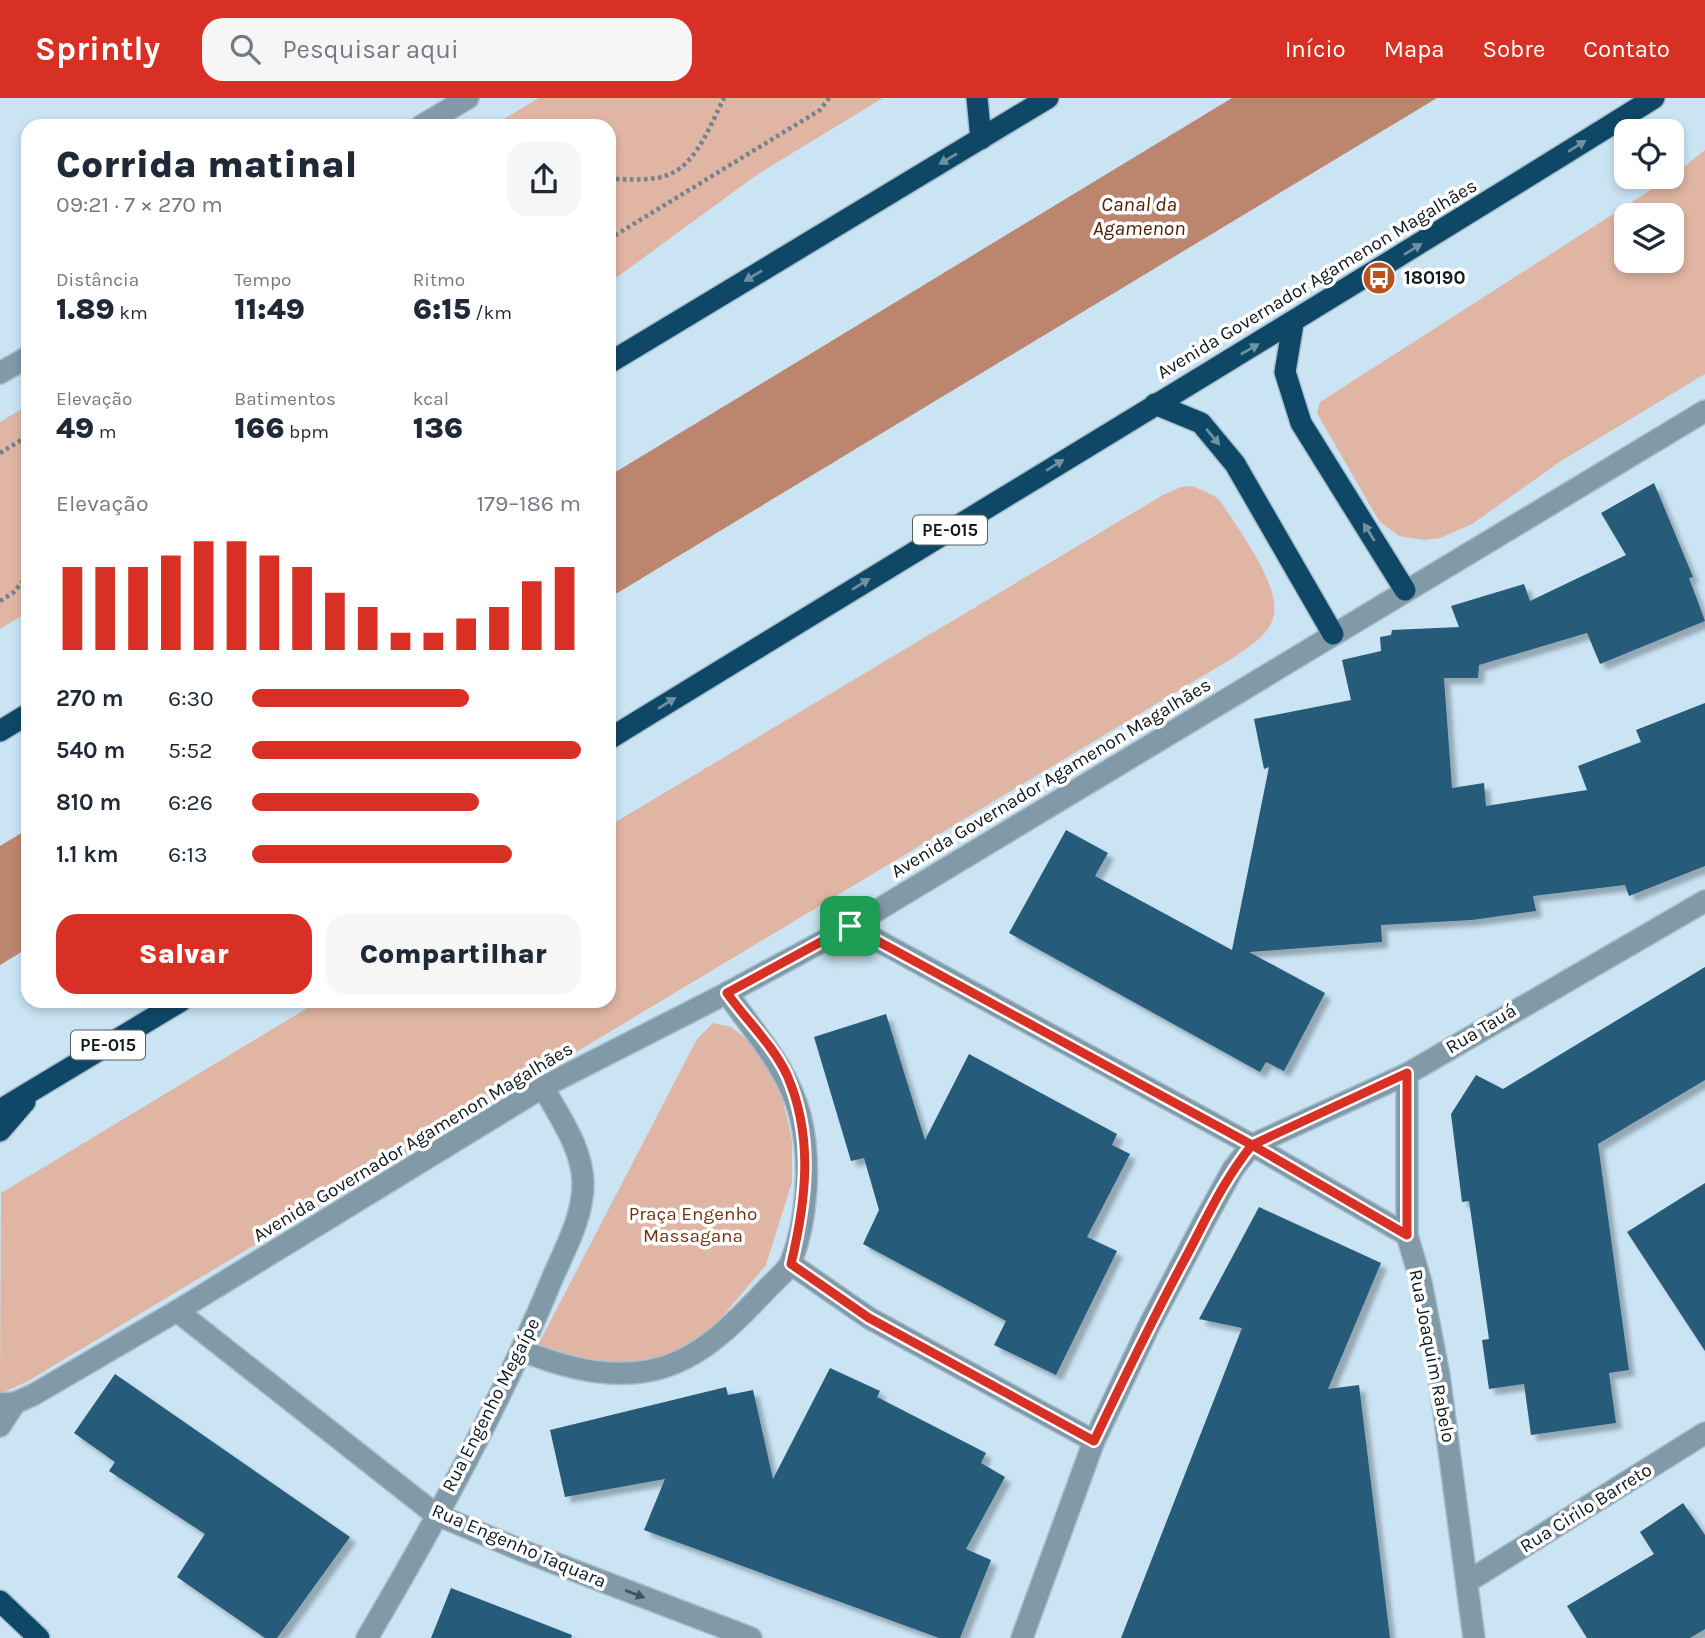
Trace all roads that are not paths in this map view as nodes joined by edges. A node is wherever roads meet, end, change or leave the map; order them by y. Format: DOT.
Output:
graph roads {
  1 [pos="977,98"];
  2 [pos="1048,98"];
  3 [pos="1654,98"];
  4 [pos="459,100"];
  5 [pos="431,119"];
  6 [pos="981,139"];
  7 [pos="1293,324"];
  8 [pos="616,359"];
  9 [pos="21,360"];
  10 [pos="0,373"];
  11 [pos="1155,404"];
  12 [pos="1705,411"];
  13 [pos="1405,590"];
  14 [pos="1333,634"];
  15 [pos="21,718"];
  16 [pos="0,731"];
  17 [pos="616,735"];
  18 [pos="1705,901"];
  19 [pos="850,926"];
  20 [pos="727,993"];
  21 [pos="170,1008"];
  22 [pos="1407,1073"];
  23 [pos="542,1087"];
  24 [pos="36,1090"];
  25 [pos="0,1110"];
  26 [pos="0,1131"];
  27 [pos="1252,1145"];
  28 [pos="1407,1235"];
  29 [pos="791,1264"];
  30 [pos="177,1311"];
  31 [pos="522,1351"];
  32 [pos="7,1404"];
  33 [pos="0,1426"];
  34 [pos="1705,1433"];
  35 [pos="1094,1441"];
  36 [pos="435,1514"];
  37 [pos="1467,1582"];
  38 [pos="0,1601"];
  39 [pos="39,1638"];
  40 [pos="367,1638"];
  41 [pos="751,1638"];
  42 [pos="1022,1638"];
  43 [pos="1474,1638"];
  1 -- 6 [label="highway"];
  2 -- 6 [label="highway"];
  7 -- 3 [label="highway, Avenida Governador Agamenon Magalhães / PE-015, one-way"];
  4 -- 5 [label="street"];
  6 -- 8 [label="highway, one-way"];
  11 -- 7 [label="highway, Avenida Governador Agamenon Magalhães / PE-015, one-way"];
  13 -- 7 [label="highway, one-way"];
  9 -- 10 [label="street"];
  11 -- 14 [label="highway, one-way"];
  17 -- 11 [label="highway, Avenida Governador Agamenon Magalhães / PE-015, one-way"];
  12 -- 13 [label="street, Avenida Governador Agamenon Magalhães"];
  13 -- 14 [label="street, Avenida Governador Agamenon Magalhães"];
  14 -- 19 [label="street, Avenida Governador Agamenon Magalhães"];
  15 -- 16 [label="highway"];
  18 -- 22 [label="street, Rua Tauá"];
  19 -- 20 [label="street, Avenida Governador Agamenon Magalhães"];
  19 -- 27 [label="street"];
  20 -- 23 [label="street, Avenida Governador Agamenon Magalhães"];
  20 -- 29 [label="street"];
  21 -- 24 [label="highway, PE-015"];
  22 -- 27 [label="street, Rua Tauá"];
  22 -- 28 [label="street, Rua Joaquim Rabelo"];
  23 -- 30 [label="street, Avenida Governador Agamenon Magalhães"];
  23 -- 31 [label="street, Rua Engenho Megaípe"];
  24 -- 25 [label="highway, PE-015"];
  24 -- 26 [label="highway"];
  27 -- 28 [label="street"];
  27 -- 35 [label="street"];
  28 -- 37 [label="street, Rua Joaquim Rabelo"];
  29 -- 31 [label="street"];
  29 -- 35 [label="street"];
  30 -- 32 [label="street, Avenida Governador Agamenon Magalhães"];
  30 -- 36 [label="street, Rua Engenho Taquara"];
  31 -- 36 [label="street, Rua Engenho Megaípe"];
  32 -- 33 [label="street"];
  34 -- 37 [label="street, Rua Cirilo Barreto"];
  35 -- 42 [label="street"];
  36 -- 40 [label="street, Rua Engenho Megaípe"];
  36 -- 41 [label="street, Rua Engenho Taquara, one-way"];
  37 -- 43 [label="street, Rua Joaquim Rabelo"];
  38 -- 39 [label="highway"];
}
